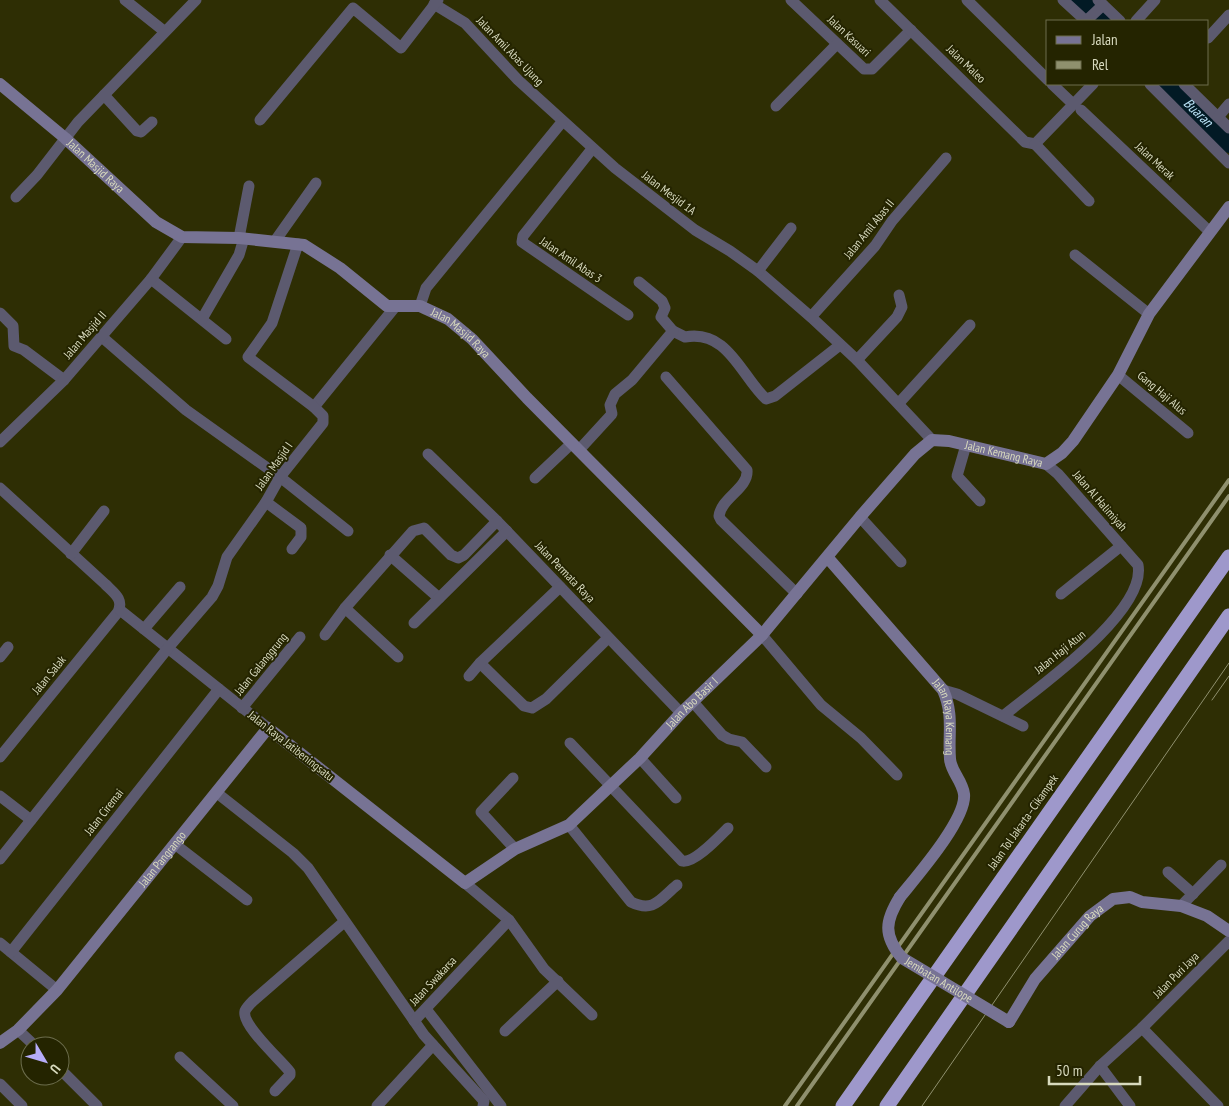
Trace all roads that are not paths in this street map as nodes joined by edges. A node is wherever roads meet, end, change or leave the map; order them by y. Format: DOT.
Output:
graph roads {
  1 [pos="125,0"];
  2 [pos="196,0"];
  3 [pos="791,0"];
  4 [pos="880,0"];
  5 [pos="967,0"];
  6 [pos="1063,0"];
  7 [pos="1155,0"];
  8 [pos="436,2"];
  9 [pos="1093,13"];
  10 [pos="1229,15"];
  11 [pos="1117,20"];
  12 [pos="1137,20"];
  13 [pos="911,30"];
  14 [pos="164,31"];
  15 [pos="1209,37"];
  16 [pos="837,44"];
  17 [pos="1046,78"];
  18 [pos="0,84"];
  19 [pos="1053,85"];
  20 [pos="1092,85"];
  21 [pos="1151,85"];
  22 [pos="1185,85"];
  23 [pos="104,95"];
  24 [pos="1229,104"];
  25 [pos="776,106"];
  26 [pos="1077,107"];
  27 [pos="1218,118"];
  28 [pos="260,120"];
  29 [pos="152,122"];
  30 [pos="562,122"];
  31 [pos="1229,128"];
  32 [pos="64,138"];
  33 [pos="1035,144"];
  34 [pos="592,149"];
  35 [pos="946,158"];
  36 [pos="1229,163"];
  37 [pos="316,183"];
  38 [pos="250,186"];
  39 [pos="16,197"];
  40 [pos="1090,201"];
  41 [pos="1229,206"];
  42 [pos="792,228"];
  43 [pos="1210,232"];
  44 [pos="182,237"];
  45 [pos="241,238"];
  46 [pos="275,241"];
  47 [pos="298,244"];
  48 [pos="1075,255"];
  49 [pos="758,271"];
  50 [pos="151,278"];
  51 [pos="639,282"];
  52 [pos="899,295"];
  53 [pos="420,306"];
  54 [pos="394,307"];
  55 [pos="0,313"];
  56 [pos="1149,314"];
  57 [pos="628,315"];
  58 [pos="811,317"];
  59 [pos="202,319"];
  60 [pos="970,325"];
  61 [pos="674,330"];
  62 [pos="102,336"];
  63 [pos="226,339"];
  64 [pos="840,345"];
  65 [pos="858,360"];
  66 [pos="1118,375"];
  67 [pos="666,377"];
  68 [pos="64,380"];
  69 [pos="899,403"];
  70 [pos="314,407"];
  71 [pos="1188,433"];
  72 [pos="932,440"];
  73 [pos="0,442"];
  74 [pos="966,445"];
  75 [pos="575,446"];
  76 [pos="428,454"];
  77 [pos="1046,464"];
  78 [pos="280,477"];
  79 [pos="535,478"];
  80 [pos="0,488"];
  81 [pos="980,501"];
  82 [pos="266,502"];
  83 [pos="104,512"];
  84 [pos="860,517"];
  85 [pos="497,521"];
  86 [pos="348,531"];
  87 [pos="507,531"];
  88 [pos="1121,546"];
  89 [pos="292,549"];
  90 [pos="71,554"];
  91 [pos="390,555"];
  92 [pos="1229,557"];
  93 [pos="828,558"];
  94 [pos="901,562"];
  95 [pos="180,587"];
  96 [pos="560,587"];
  97 [pos="797,594"];
  98 [pos="1061,594"];
  99 [pos="439,598"];
  100 [pos="344,608"];
  101 [pos="119,611"];
  102 [pos="1229,616"];
  103 [pos="414,623"];
  104 [pos="144,629"];
  105 [pos="325,634"];
  106 [pos="762,635"];
  107 [pos="300,637"];
  108 [pos="608,638"];
  109 [pos="8,647"];
  110 [pos="168,648"];
  111 [pos="0,657"];
  112 [pos="398,657"];
  113 [pos="480,663"];
  114 [pos="469,676"];
  115 [pos="219,689"];
  116 [pos="944,690"];
  117 [pos="693,702"];
  118 [pos="242,708"];
  119 [pos="681,712"];
  120 [pos="1003,716"];
  121 [pos="1022,726"];
  122 [pos="268,728"];
  123 [pos="570,743"];
  124 [pos="0,756"];
  125 [pos="640,758"];
  126 [pos="766,767"];
  127 [pos="898,775"];
  128 [pos="513,778"];
  129 [pos="610,784"];
  130 [pos="216,793"];
  131 [pos="0,796"];
  132 [pos="676,798"];
  133 [pos="31,820"];
  134 [pos="569,825"];
  135 [pos="728,828"];
  136 [pos="176,845"];
  137 [pos="515,849"];
  138 [pos="0,859"];
  139 [pos="1221,865"];
  140 [pos="1168,872"];
  141 [pos="465,883"];
  142 [pos="677,885"];
  143 [pos="1193,894"];
  144 [pos="900,897"];
  145 [pos="248,900"];
  146 [pos="1181,906"];
  147 [pos="509,920"];
  148 [pos="344,922"];
  149 [pos="1229,931"];
  150 [pos="1229,941"];
  151 [pos="0,943"];
  152 [pos="11,952"];
  153 [pos="558,981"];
  154 [pos="57,990"];
  155 [pos="426,1009"];
  156 [pos="592,1015"];
  157 [pos="414,1021"];
  158 [pos="1009,1022"];
  159 [pos="1142,1028"];
  160 [pos="18,1030"];
  161 [pos="506,1031"];
  162 [pos="24,1036"];
  163 [pos="0,1043"];
  164 [pos="433,1045"];
  165 [pos="180,1057"];
  166 [pos="1100,1066"];
  167 [pos="70,1079"];
  168 [pos="0,1084"];
  169 [pos="275,1091"];
  170 [pos="22,1106"];
  171 [pos="98,1106"];
  172 [pos="234,1106"];
  173 [pos="376,1106"];
  174 [pos="483,1106"];
  175 [pos="501,1106"];
  176 [pos="843,1106"];
  177 [pos="887,1106"];
  178 [pos="1065,1106"];
  179 [pos="1130,1106"];
  180 [pos="1218,1106"];
  1 -- 14 [label="street"];
  2 -- 14 [label="street"];
  3 -- 16 [label="street, Jalan Kasuari"];
  4 -- 13 [label="street, Jalan Maleo"];
  5 -- 17 [label="street"];
  6 -- 9 [label="street"];
  7 -- 12 [label="street"];
  8 -- 28 [label="street"];
  8 -- 30 [label="street, Jalan Amil Abas Ujung"];
  9 -- 11 [label="street"];
  10 -- 15 [label="street"];
  13 -- 16 [label="street, Jalan Kasuari"];
  13 -- 33 [label="street, Jalan Maleo"];
  14 -- 23 [label="street"];
  16 -- 25 [label="street"];
  18 -- 32 [label="street, Jalan Masjid Raya"];
  19 -- 26 [label="street, Jalan Merak"];
  20 -- 26 [label="street"];
  21 -- 36 [label="street"];
  22 -- 27 [label="street"];
  23 -- 29 [label="street"];
  23 -- 32 [label="street"];
  24 -- 27 [label="street"];
  26 -- 33 [label="street"];
  26 -- 43 [label="street, Jalan Merak"];
  27 -- 31 [label="street"];
  30 -- 34 [label="street, Jalan Mesjid 1A"];
  30 -- 53 [label="street"];
  32 -- 39 [label="street"];
  32 -- 44 [label="street, Jalan Masjid Raya"];
  33 -- 40 [label="street, Jalan Maleo"];
  34 -- 49 [label="street, Jalan Mesjid 1A"];
  34 -- 57 [label="street, Jalan Amil Abas 3"];
  35 -- 58 [label="street, Jalan Amil Abas II"];
  37 -- 46 [label="street"];
  38 -- 45 [label="street"];
  41 -- 43 [label="street, Jalan Kemang Raya"];
  42 -- 49 [label="street"];
  43 -- 56 [label="street, Jalan Kemang Raya"];
  44 -- 45 [label="street, Jalan Masjid Raya"];
  44 -- 50 [label="street, Jalan Masjid II"];
  45 -- 46 [label="street, Jalan Masjid Raya"];
  45 -- 59 [label="street"];
  46 -- 47 [label="street, Jalan Masjid Raya"];
  47 -- 54 [label="street, Jalan Masjid Raya"];
  47 -- 70 [label="street"];
  48 -- 56 [label="street"];
  49 -- 58 [label="street, Jalan Mesjid 1A"];
  50 -- 59 [label="street"];
  50 -- 62 [label="street, Jalan Masjid II"];
  51 -- 61 [label="street"];
  52 -- 65 [label="street"];
  53 -- 54 [label="street, Jalan Masjid Raya"];
  53 -- 75 [label="street, Jalan Masjid Raya"];
  54 -- 70 [label="street"];
  55 -- 68 [label="street"];
  56 -- 66 [label="street, Jalan Kemang Raya"];
  58 -- 64 [label="street, Jalan Mesjid 1A"];
  59 -- 63 [label="street"];
  60 -- 69 [label="street"];
  61 -- 64 [label="street"];
  61 -- 75 [label="street"];
  62 -- 68 [label="street, Jalan Masjid II"];
  62 -- 78 [label="street"];
  64 -- 65 [label="street, Jalan Mesjid 1A"];
  65 -- 69 [label="street, Jalan Mesjid 1A"];
  66 -- 71 [label="street, Gang Haji Alus"];
  66 -- 77 [label="street, Jalan Kemang Raya"];
  67 -- 97 [label="street"];
  68 -- 73 [label="street, Jalan Masjid II"];
  69 -- 72 [label="street, Jalan Mesjid 1A"];
  70 -- 78 [label="street, Jalan Masjid I"];
  72 -- 74 [label="street, Jalan Kemang Raya"];
  72 -- 84 [label="street"];
  74 -- 77 [label="street, Jalan Kemang Raya"];
  74 -- 81 [label="street"];
  75 -- 79 [label="street"];
  75 -- 106 [label="street, Jalan Masjid Raya"];
  76 -- 85 [label="street, Jalan Permata Raya"];
  77 -- 88 [label="street, Jalan Al Halimiyah"];
  78 -- 82 [label="street, Jalan Masjid I"];
  78 -- 86 [label="street"];
  80 -- 90 [label="street"];
  82 -- 89 [label="street"];
  82 -- 110 [label="street, Jalan Masjid I"];
  83 -- 90 [label="street"];
  84 -- 93 [label="street"];
  84 -- 94 [label="street"];
  85 -- 87 [label="street, Jalan Permata Raya"];
  85 -- 91 [label="street"];
  87 -- 96 [label="street, Jalan Permata Raya"];
  87 -- 99 [label="street"];
  88 -- 98 [label="street, Jalan Al Halimiyah"];
  88 -- 120 [label="street, Jalan Haji Atun"];
  90 -- 101 [label="street"];
  91 -- 99 [label="street"];
  91 -- 100 [label="street"];
  92 -- 176 [label="highway, Jalan Tol Jakarta–Cikampek"];
  93 -- 97 [label="street"];
  93 -- 116 [label="street, Jalan Raya Kemang"];
  95 -- 104 [label="street"];
  96 -- 108 [label="street, Jalan Permata Raya"];
  96 -- 113 [label="street"];
  97 -- 106 [label="street"];
  99 -- 103 [label="street"];
  100 -- 105 [label="street"];
  100 -- 112 [label="street"];
  101 -- 104 [label="street, Jalan Raya Jatibeningsatu"];
  101 -- 124 [label="street, Jalan Salak"];
  102 -- 177 [label="highway"];
  104 -- 110 [label="street, Jalan Raya Jatibeningsatu"];
  106 -- 117 [label="street, Jalan Abo Basir I"];
  106 -- 127 [label="street"];
  107 -- 118 [label="street, Jalan Galanggrung"];
  108 -- 113 [label="street"];
  108 -- 119 [label="street, Jalan Permata Raya"];
  109 -- 111 [label="street"];
  110 -- 115 [label="street, Jalan Raya Jatibeningsatu"];
  110 -- 133 [label="street"];
  113 -- 114 [label="street"];
  115 -- 118 [label="street, Jalan Raya Jatibeningsatu"];
  115 -- 152 [label="street, Jalan Ciremai"];
  116 -- 120 [label="street"];
  116 -- 144 [label="street, Jalan Raya Kemang"];
  117 -- 119 [label="street, Jalan Abo Basir I"];
  117 -- 126 [label="street"];
  118 -- 122 [label="street, Jalan Raya Jatibeningsatu"];
  119 -- 125 [label="street, Jalan Abo Basir I"];
  120 -- 121 [label="street"];
  122 -- 130 [label="street, Jalan Pangrango"];
  122 -- 141 [label="street, Jalan Raya Jatibeningsatu"];
  123 -- 129 [label="street"];
  125 -- 129 [label="street, Jalan Abo Basir I"];
  125 -- 132 [label="street"];
  128 -- 137 [label="street"];
  129 -- 134 [label="street, Jalan Abo Basir I"];
  129 -- 135 [label="street"];
  130 -- 136 [label="street, Jalan Pangrango"];
  130 -- 148 [label="street"];
  131 -- 133 [label="street"];
  133 -- 138 [label="street"];
  134 -- 137 [label="street, Jalan Abo Basir I"];
  134 -- 142 [label="street"];
  136 -- 145 [label="street"];
  136 -- 154 [label="street, Jalan Pangrango"];
  137 -- 141 [label="street, Jalan Abo Basir I"];
  139 -- 143 [label="street"];
  140 -- 143 [label="street"];
  141 -- 147 [label="street"];
  143 -- 146 [label="street"];
  144 -- 158 [label="street, Jembatan Antilope, bridge"];
  146 -- 149 [label="street, Jalan Curug Raya"];
  146 -- 158 [label="street, Jalan Curug Raya"];
  147 -- 153 [label="street"];
  147 -- 155 [label="street, Jalan Swakarsa"];
  148 -- 157 [label="street"];
  148 -- 169 [label="street"];
  150 -- 159 [label="street, Jalan Puri Jaya"];
  151 -- 152 [label="street"];
  152 -- 154 [label="street"];
  153 -- 156 [label="street"];
  153 -- 161 [label="street"];
  154 -- 160 [label="street, Jalan Pangrango"];
  155 -- 157 [label="street, Jalan Swakarsa"];
  155 -- 175 [label="street"];
  157 -- 164 [label="street, Jalan Swakarsa"];
  159 -- 166 [label="street, Jalan Puri Jaya"];
  159 -- 180 [label="street"];
  160 -- 162 [label="street"];
  160 -- 163 [label="street, Jalan Pangrango"];
  164 -- 173 [label="street"];
  164 -- 174 [label="street, Jalan Swakarsa"];
  165 -- 172 [label="street"];
  166 -- 178 [label="street, Jalan Puri Jaya"];
  166 -- 179 [label="street"];
  167 -- 171 [label="street"];
  168 -- 170 [label="street"];
}
